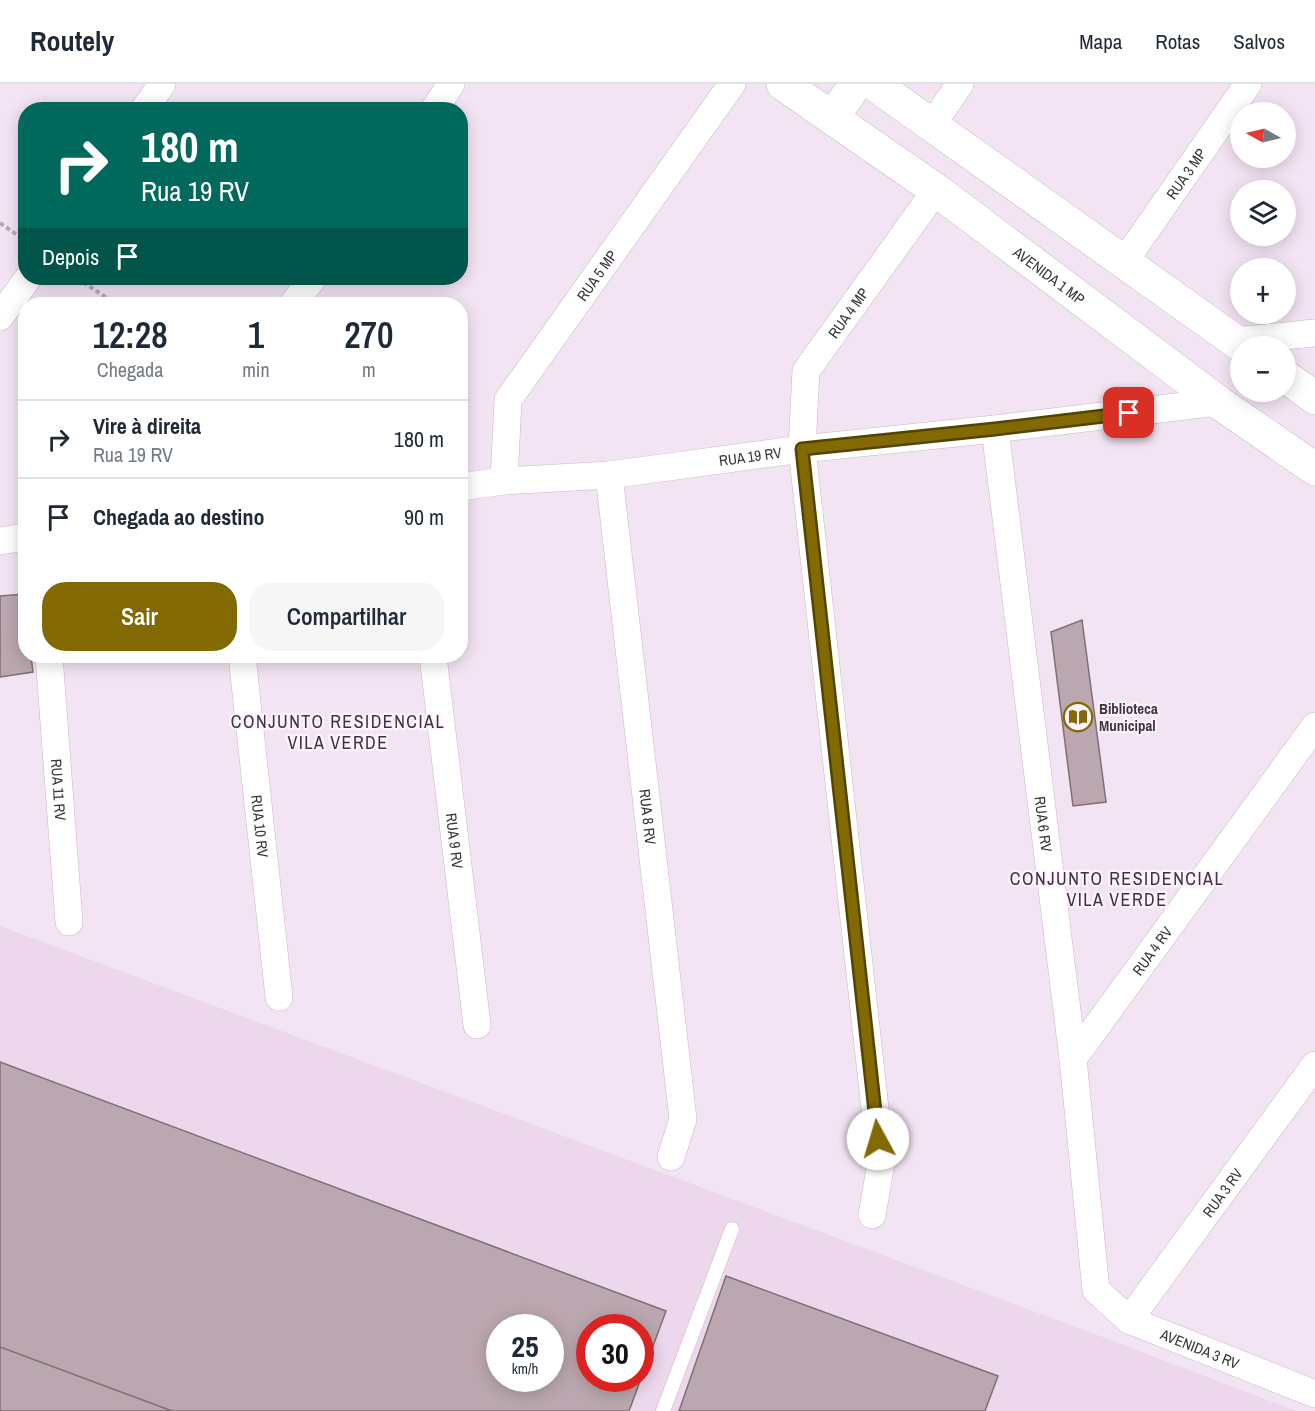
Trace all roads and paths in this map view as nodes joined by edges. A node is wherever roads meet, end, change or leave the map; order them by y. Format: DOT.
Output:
graph roads {
  1 [pos="162,84"];
  2 [pos="452,84"];
  3 [pos="732,84"];
  4 [pos="783,84"];
  5 [pos="856,84"];
  6 [pos="874,84"];
  7 [pos="960,84"];
  8 [pos="1248,84"];
  9 [pos="150,102"];
  10 [pos="440,102"];
  11 [pos="832,118"];
  12 [pos="930,126"];
  13 [pos="936,190"];
  14 [pos="1028,194"];
  15 [pos="0,223"];
  16 [pos="18,235"];
  17 [pos="996,235"];
  18 [pos="1124,262"];
  19 [pos="23,285"];
  20 [pos="88,285"];
  21 [pos="308,285"];
  22 [pos="106,297"];
  23 [pos="298,297"];
  24 [pos="0,317"];
  25 [pos="1315,333"];
  26 [pos="1294,336"];
  27 [pos="1230,338"];
  28 [pos="1296,384"];
  29 [pos="1315,398"];
  30 [pos="1218,402"];
  31 [pos="995,429"];
  32 [pos="802,449"];
  33 [pos="1315,469"];
  34 [pos="609,475"];
  35 [pos="504,481"];
  36 [pos="468,487"];
  37 [pos="18,538"];
  38 [pos="0,541"];
  39 [pos="50,663"];
  40 [pos="243,663"];
  41 [pos="434,663"];
  42 [pos="1315,726"];
  43 [pos="69,922"];
  44 [pos="279,997"];
  45 [pos="477,1025"];
  46 [pos="1074,1059"];
  47 [pos="1315,1065"];
  48 [pos="671,1157"];
  49 [pos="872,1215"];
  50 [pos="732,1229"];
  51 [pos="1096,1290"];
  52 [pos="1129,1320"];
  53 [pos="1315,1394"];
  54 [pos="663,1411"];
  1 -- 9 [label="street"];
  2 -- 10 [label="street"];
  3 -- 35 [label="street, RUA 5 MP"];
  4 -- 11 [label="street, AVENIDA 1 MP"];
  5 -- 11 [label="street"];
  6 -- 12 [label="street"];
  7 -- 12 [label="street"];
  8 -- 18 [label="street, RUA 3 MP"];
  11 -- 13 [label="street, AVENIDA 1 MP"];
  12 -- 14 [label="street"];
  13 -- 17 [label="street, AVENIDA 1 MP"];
  13 -- 32 [label="street, RUA 4 MP"];
  14 -- 17 [label="street"];
  14 -- 18 [label="street"];
  15 -- 16 [label="path"];
  17 -- 30 [label="street, AVENIDA 1 MP"];
  18 -- 27 [label="street"];
  19 -- 24 [label="street"];
  20 -- 22 [label="path"];
  21 -- 23 [label="street"];
  25 -- 26 [label="street"];
  28 -- 29 [label="street"];
  30 -- 31 [label="street, RUA 19 RV"];
  30 -- 33 [label="street, AVENIDA 1 MP"];
  31 -- 32 [label="street, RUA 19 RV"];
  31 -- 46 [label="street, RUA 6 RV"];
  32 -- 34 [label="street, RUA 19 RV"];
  32 -- 49 [label="street, RUA 4 MP"];
  34 -- 35 [label="street, RUA 19 RV"];
  34 -- 48 [label="street, RUA 8 RV"];
  35 -- 36 [label="street, RUA 19 RV"];
  37 -- 38 [label="street"];
  39 -- 43 [label="street, RUA 11 RV"];
  40 -- 44 [label="street, RUA 10 RV"];
  41 -- 45 [label="street, RUA 9 RV"];
  42 -- 46 [label="street, RUA 4 RV"];
  46 -- 51 [label="street, RUA 6 RV"];
  47 -- 52 [label="street, RUA 3 RV"];
  50 -- 54 [label="lane"];
  51 -- 52 [label="street, AVENIDA 3 RV"];
  52 -- 53 [label="street, AVENIDA 3 RV"];
}
